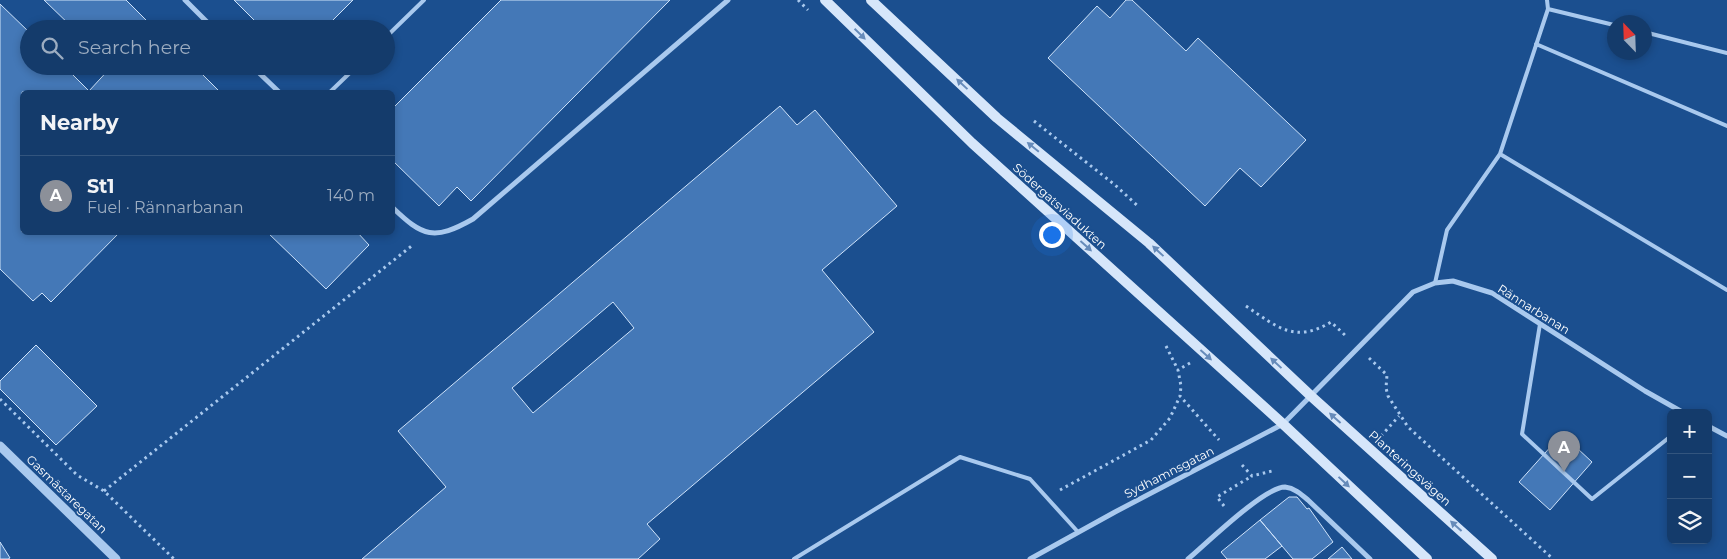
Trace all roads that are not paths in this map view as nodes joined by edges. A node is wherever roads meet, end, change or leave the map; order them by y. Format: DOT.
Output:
graph roads {
  1 [pos="185,0"];
  2 [pos="424,0"];
  3 [pos="728,0"];
  4 [pos="825,0"];
  5 [pos="871,0"];
  6 [pos="1547,0"];
  7 [pos="1548,8"];
  8 [pos="205,20"];
  9 [pos="1607,23"];
  10 [pos="395,28"];
  11 [pos="1652,34"];
  12 [pos="1536,44"];
  13 [pos="1727,53"];
  14 [pos="261,75"];
  15 [pos="348,75"];
  16 [pos="277,90"];
  17 [pos="332,90"];
  18 [pos="1727,126"];
  19 [pos="1500,154"];
  20 [pos="395,209"];
  21 [pos="1435,283"];
  22 [pos="1727,290"];
  23 [pos="1540,324"];
  24 [pos="1312,396"];
  25 [pos="1677,409"];
  26 [pos="1283,424"];
  27 [pos="1712,428"];
  28 [pos="1727,436"];
  29 [pos="1667,439"];
  30 [pos="0,446"];
  31 [pos="1078,532"];
  32 [pos="116,559"];
  33 [pos="794,559"];
  34 [pos="1030,559"];
  35 [pos="1188,559"];
  36 [pos="1370,559"];
  37 [pos="1427,559"];
  38 [pos="1492,559"];
  1 -- 8 [label="street"];
  2 -- 10 [label="lane"];
  3 -- 20 [label="street"];
  4 -- 26 [label="main road, Södergatsviadukten, one-way"];
  24 -- 5 [label="main road, Södergatsviadukten, one-way"];
  6 -- 7 [label="lane"];
  7 -- 9 [label="lane"];
  7 -- 12 [label="lane"];
  11 -- 13 [label="lane"];
  12 -- 18 [label="lane"];
  12 -- 19 [label="lane"];
  14 -- 16 [label="street"];
  15 -- 17 [label="lane"];
  19 -- 21 [label="lane"];
  19 -- 22 [label="lane"];
  21 -- 23 [label="street, Rännarbanan"];
  21 -- 24 [label="street, Rännarbanan"];
  23 -- 25 [label="street, Rännarbanan"];
  23 -- 29 [label="lane"];
  24 -- 26 [label="street, Sydhamnsgatan"];
  38 -- 24 [label="main road, Planteringsvägen, one-way"];
  26 -- 31 [label="street, Sydhamnsgatan"];
  26 -- 37 [label="main road, one-way"];
  27 -- 28 [label="street"];
  30 -- 32 [label="street, Gasmästaregatan"];
  31 -- 33 [label="lane"];
  31 -- 34 [label="street, Sydhamnsgatan"];
  35 -- 36 [label="street"];
}
